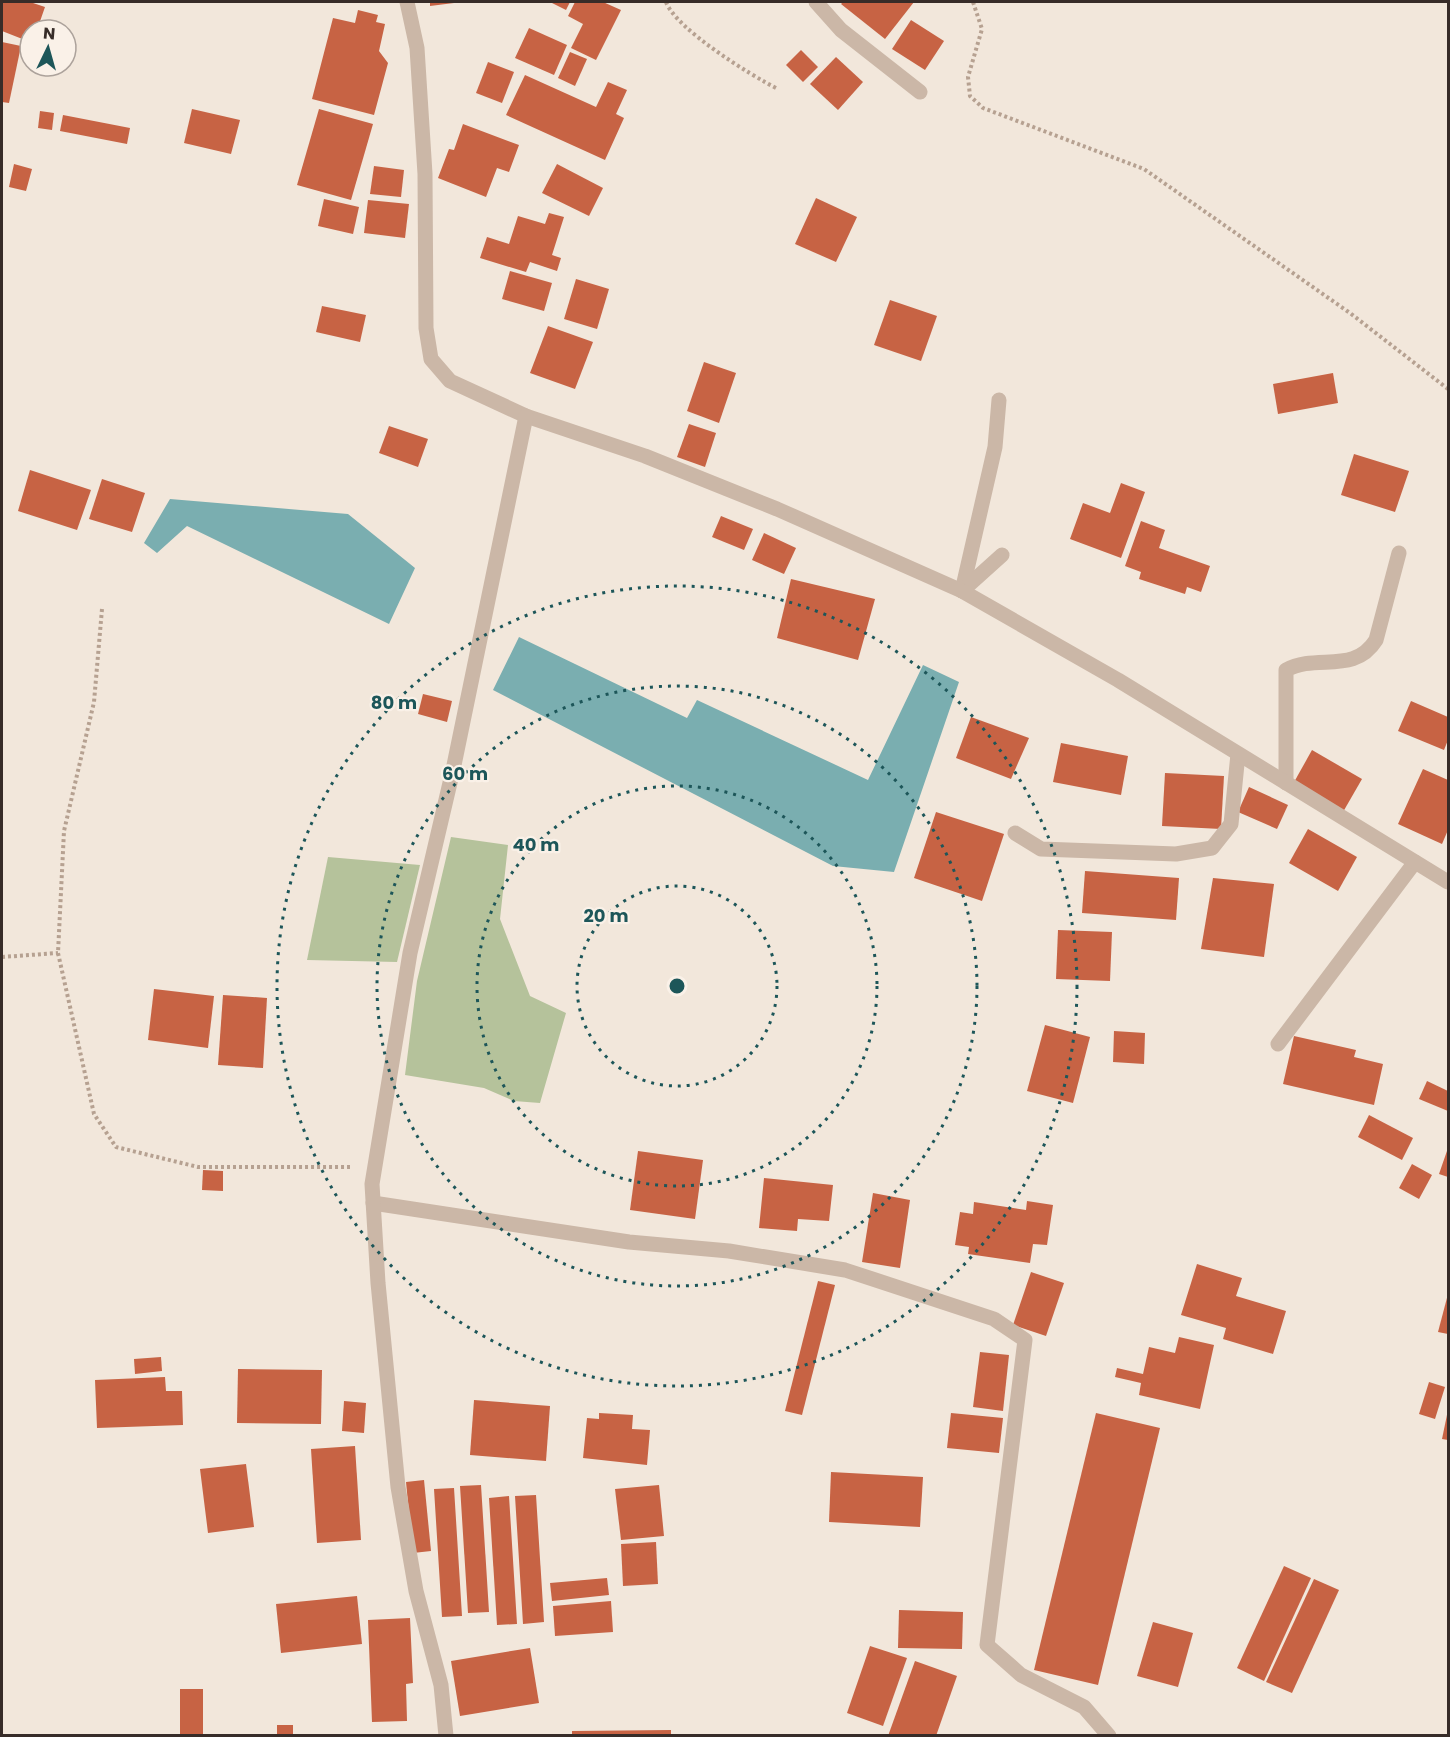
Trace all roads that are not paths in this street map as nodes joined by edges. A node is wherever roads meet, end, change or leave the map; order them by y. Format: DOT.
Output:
graph roads {
  1 [pos="407,2"];
  2 [pos="816,2"];
  3 [pos="920,92"];
  4 [pos="999,400"];
  5 [pos="526,416"];
  6 [pos="1399,553"];
  7 [pos="1002,555"];
  8 [pos="962,591"];
  9 [pos="1238,754"];
  10 [pos="1286,783"];
  11 [pos="1015,833"];
  12 [pos="1415,862"];
  13 [pos="1449,882"];
  14 [pos="1278,1044"];
  15 [pos="373,1203"];
  16 [pos="446,1736"];
  17 [pos="1109,1736"];
  1 -- 5 [label="street"];
  2 -- 3 [label="street"];
  4 -- 8 [label="street"];
  5 -- 8 [label="street"];
  5 -- 15 [label="street"];
  6 -- 10 [label="street"];
  7 -- 8 [label="street"];
  8 -- 9 [label="street"];
  9 -- 10 [label="street"];
  9 -- 11 [label="street"];
  10 -- 12 [label="street"];
  12 -- 13 [label="street"];
  12 -- 14 [label="street"];
  15 -- 16 [label="street"];
  15 -- 17 [label="street"];
}
